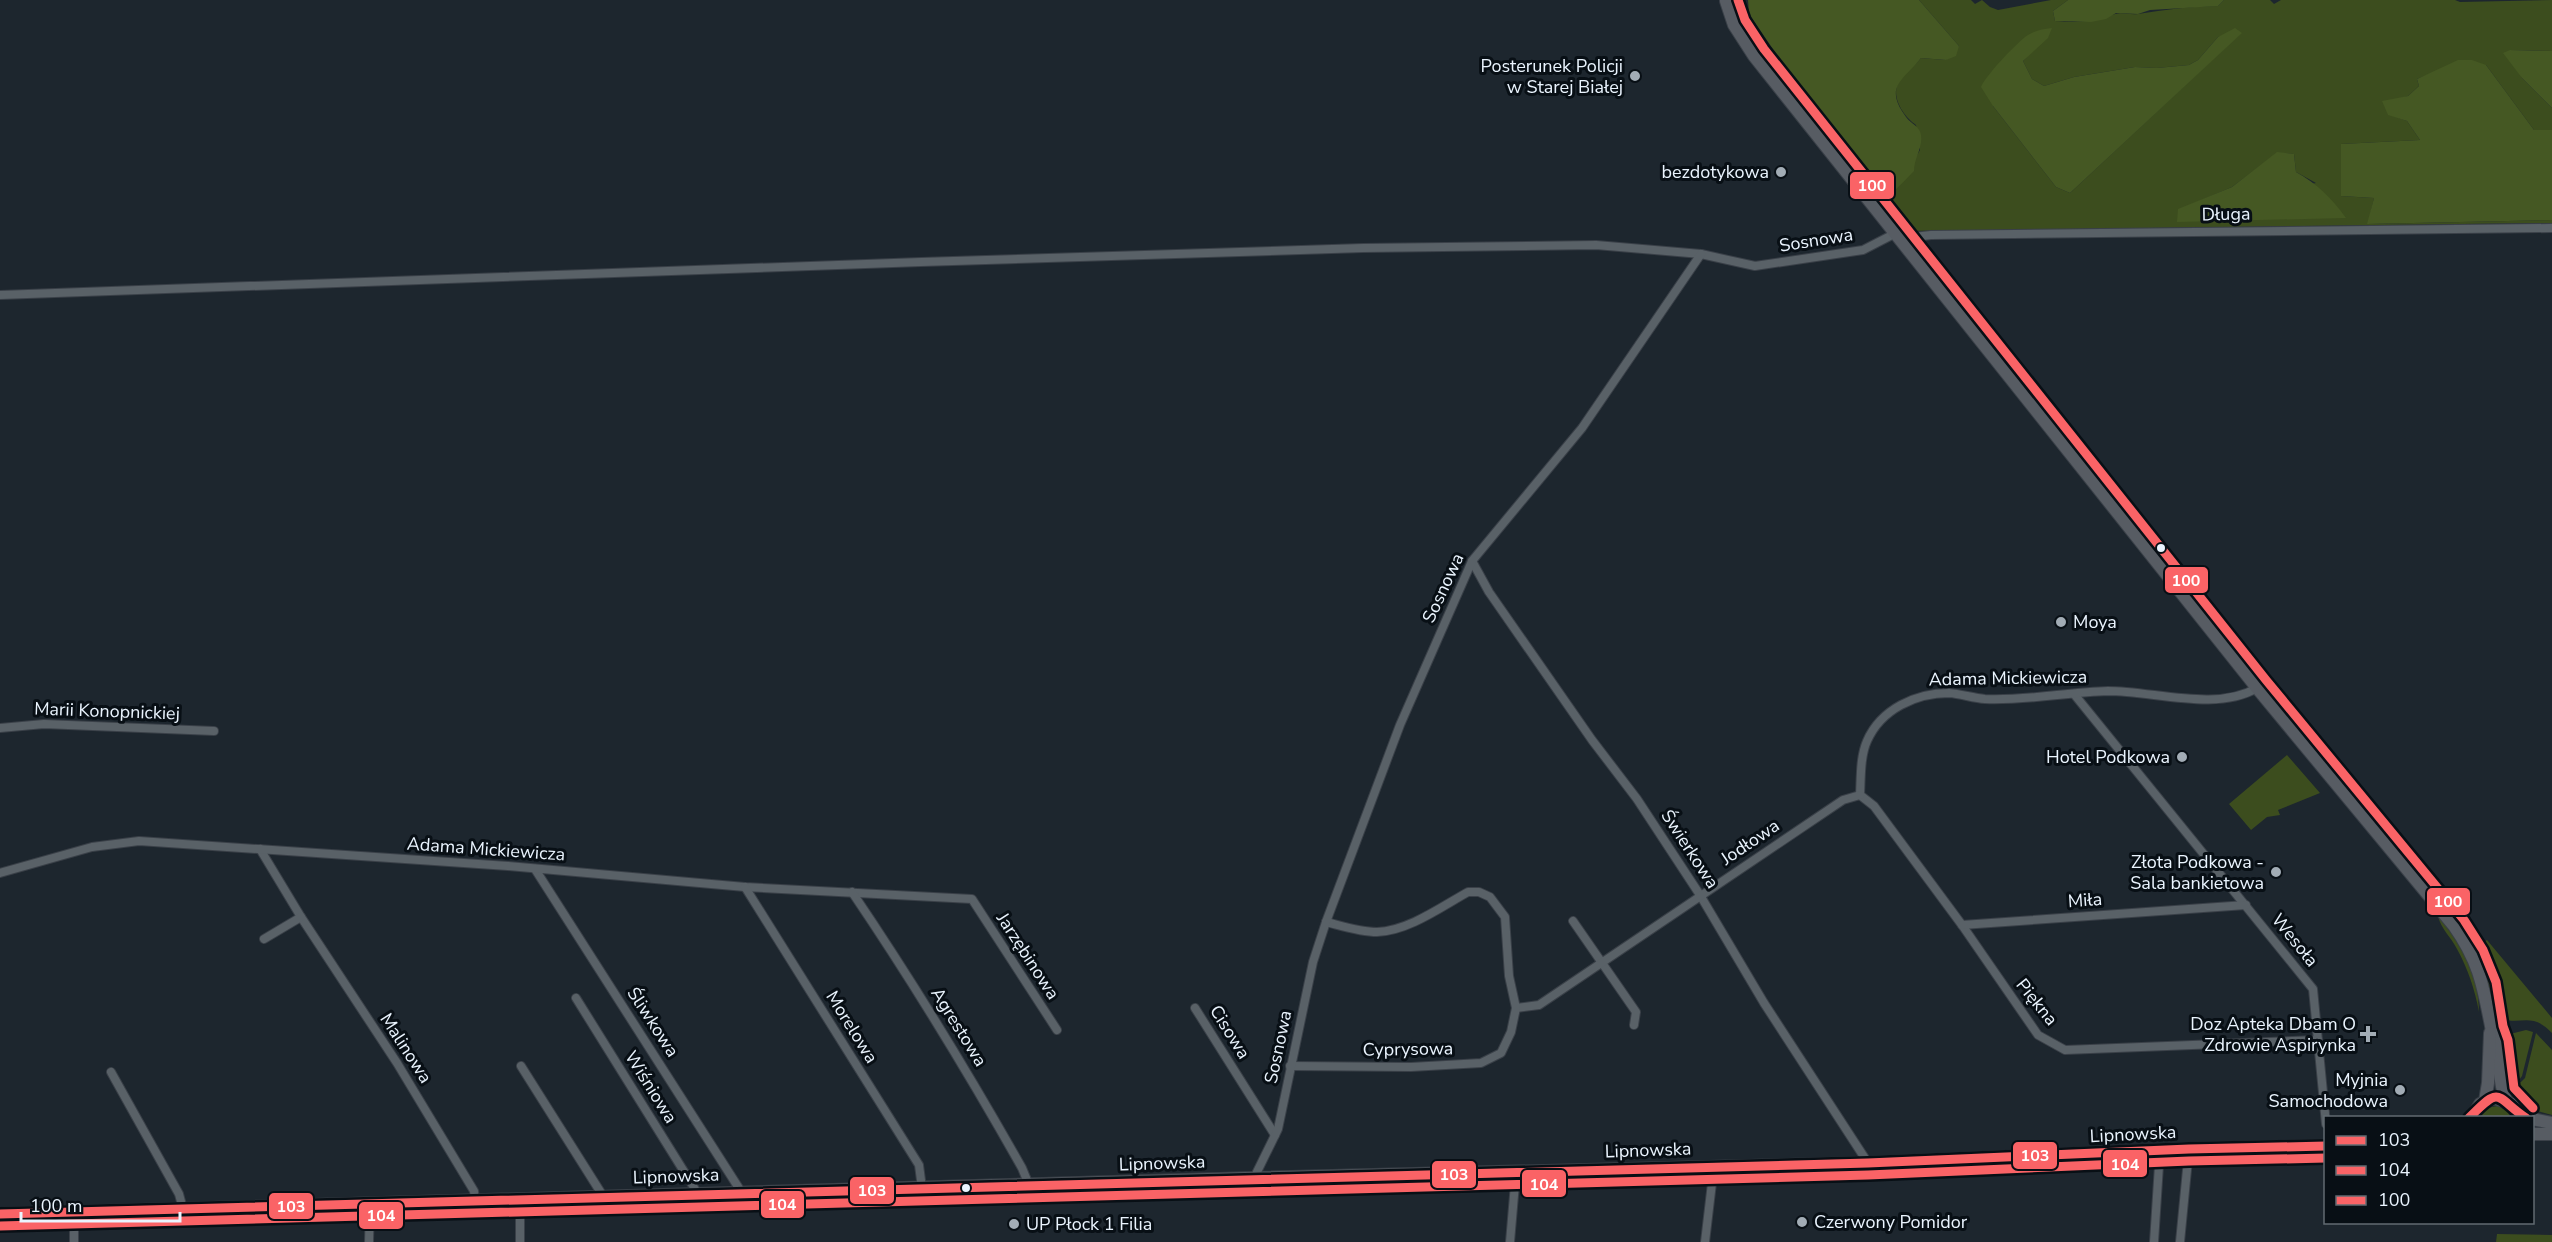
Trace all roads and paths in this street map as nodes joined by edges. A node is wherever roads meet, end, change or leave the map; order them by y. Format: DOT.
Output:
graph roads {
  1 [pos="1714,0"];
  2 [pos="1727,0"];
  3 [pos="2552,228"];
  4 [pos="1894,234"];
  5 [pos="1903,244"];
  6 [pos="1701,254"];
  7 [pos="0,295"];
  8 [pos="1472,561"];
  9 [pos="2257,688"];
  10 [pos="2074,694"];
  11 [pos="0,728"];
  12 [pos="214,731"];
  13 [pos="1860,795"];
  14 [pos="260,849"];
  15 [pos="535,869"];
  16 [pos="0,873"];
  17 [pos="745,887"];
  18 [pos="852,892"];
  19 [pos="1700,895"];
  20 [pos="972,899"];
  21 [pos="2246,905"];
  22 [pos="301,917"];
  23 [pos="1573,921"];
  24 [pos="1326,922"];
  25 [pos="1962,925"];
  26 [pos="264,939"];
  27 [pos="1602,962"];
  28 [pos="576,998"];
  29 [pos="1195,1008"];
  30 [pos="1516,1008"];
  31 [pos="1634,1025"];
  32 [pos="2491,1029"];
  33 [pos="1057,1030"];
  34 [pos="2318,1040"];
  35 [pos="521,1066"];
  36 [pos="1290,1066"];
  37 [pos="111,1072"];
  38 [pos="2506,1100"];
  39 [pos="2485,1101"];
  40 [pos="2324,1116"];
  41 [pos="2472,1116"];
  42 [pos="2522,1116"];
  43 [pos="2534,1119"];
  44 [pos="2552,1123"];
  45 [pos="2534,1134"];
  46 [pos="2552,1134"];
  47 [pos="1275,1135"];
  48 [pos="2324,1146"];
  49 [pos="2189,1149"];
  50 [pos="2160,1150"];
  51 [pos="1868,1163"];
  52 [pos="1714,1166"];
  53 [pos="1516,1172"];
  54 [pos="1254,1178"];
  55 [pos="1029,1185"];
  56 [pos="922,1188"];
  57 [pos="742,1193"];
  58 [pos="698,1194"];
  59 [pos="603,1196"];
  60 [pos="520,1200"];
  61 [pos="475,1201"];
  62 [pos="370,1203"];
  63 [pos="183,1209"];
  64 [pos="74,1212"];
  65 [pos="0,1214"];
  66 [pos="74,1242"];
  67 [pos="369,1242"];
  68 [pos="520,1242"];
  69 [pos="1510,1242"];
  70 [pos="1705,1242"];
  71 [pos="2154,1242"];
  72 [pos="2180,1242"];
  1 -- 2 [label="main road"];
  2 -- 4 [label="main road"];
  3 -- 5 [label="street, Długa"];
  4 -- 5 [label="main road"];
  4 -- 6 [label="street, Sosnowa"];
  5 -- 9 [label="main road"];
  6 -- 7 [label="street"];
  6 -- 8 [label="street, Sosnowa"];
  8 -- 19 [label="street, Świerkowa"];
  8 -- 24 [label="street, Sosnowa"];
  9 -- 10 [label="street, Adama Mickiewicza"];
  9 -- 32 [label="main road"];
  10 -- 13 [label="street, Adama Mickiewicza"];
  10 -- 21 [label="street, Wesoła"];
  11 -- 12 [label="street, Marii Konopnickiej"];
  13 -- 19 [label="street, Jodłowa"];
  13 -- 25 [label="street, Piękna"];
  14 -- 15 [label="street, Adama Mickiewicza"];
  14 -- 16 [label="street, Adama Mickiewicza"];
  14 -- 22 [label="street, Malinowa"];
  15 -- 17 [label="street, Adama Mickiewicza"];
  15 -- 57 [label="street, Śliwkowa"];
  17 -- 18 [label="street, Adama Mickiewicza"];
  17 -- 56 [label="street, Morelowa"];
  18 -- 20 [label="street, Adama Mickiewicza"];
  18 -- 55 [label="street, Agrestowa"];
  19 -- 27 [label="street, Jodłowa"];
  19 -- 51 [label="street, Świerkowa"];
  20 -- 33 [label="street, Jarzębinowa"];
  21 -- 25 [label="street, Miła"];
  21 -- 34 [label="street, Wesoła"];
  22 -- 26 [label="street"];
  22 -- 61 [label="street, Malinowa"];
  23 -- 27 [label="street"];
  24 -- 30 [label="street"];
  24 -- 36 [label="street, Sosnowa"];
  25 -- 34 [label="street, Piękna"];
  27 -- 30 [label="street, Jodłowa"];
  27 -- 31 [label="street"];
  28 -- 58 [label="street, Wiśniowa"];
  29 -- 47 [label="street, Cisowa"];
  30 -- 36 [label="street, Cyprysowa"];
  32 -- 38 [label="main road"];
  32 -- 39 [label="main road"];
  34 -- 40 [label="street, Wesoła"];
  35 -- 59 [label="street"];
  36 -- 47 [label="street, Sosnowa"];
  37 -- 63 [label="street"];
  38 -- 39 [label="main road"];
  38 -- 42 [label="main road"];
  39 -- 41 [label="main road"];
  43 -- 44 [label="main road"];
  45 -- 46 [label="main road"];
  47 -- 54 [label="street, Sosnowa"];
  48 -- 49 [label="main road, Lipnowska"];
  49 -- 50 [label="main road, Lipnowska"];
  49 -- 72 [label="street"];
  50 -- 51 [label="main road, Lipnowska"];
  50 -- 71 [label="street"];
  51 -- 52 [label="main road, Lipnowska"];
  52 -- 53 [label="main road, Lipnowska"];
  52 -- 70 [label="street"];
  53 -- 54 [label="main road, Lipnowska"];
  53 -- 69 [label="street"];
  54 -- 55 [label="main road, Lipnowska"];
  55 -- 56 [label="main road, Lipnowska"];
  56 -- 57 [label="main road, Lipnowska"];
  57 -- 58 [label="main road, Lipnowska"];
  58 -- 59 [label="main road, Lipnowska"];
  59 -- 60 [label="main road, Lipnowska"];
  60 -- 61 [label="main road, Lipnowska"];
  60 -- 68 [label="street"];
  61 -- 62 [label="main road, Lipnowska"];
  62 -- 63 [label="main road, Lipnowska"];
  62 -- 67 [label="street"];
  63 -- 64 [label="main road, Lipnowska"];
  64 -- 65 [label="main road, Lipnowska"];
  64 -- 66 [label="street"];
}
